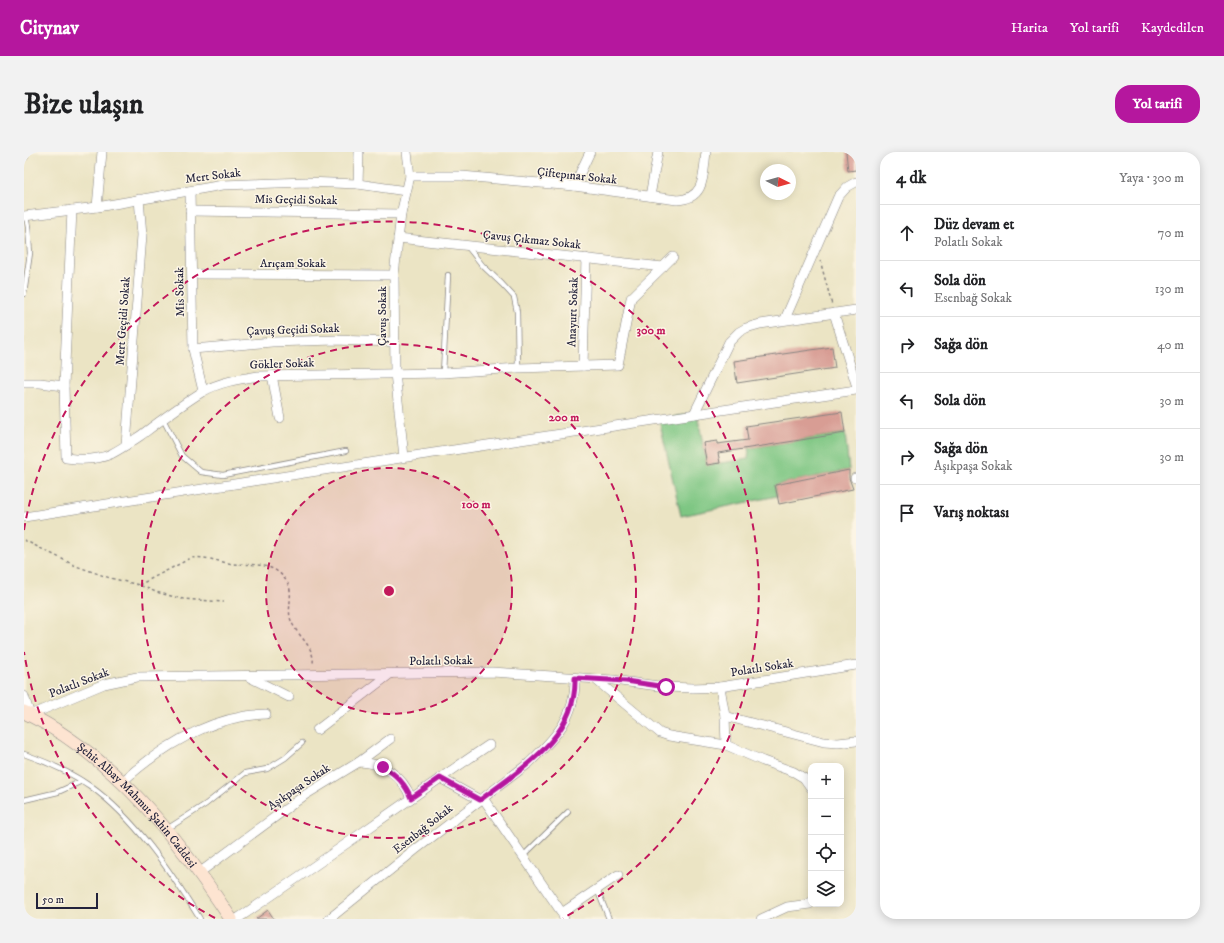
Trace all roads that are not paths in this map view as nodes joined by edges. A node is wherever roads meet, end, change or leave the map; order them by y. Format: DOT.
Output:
graph roads {
  1 [pos="24,152"];
  2 [pos="102,152"];
  3 [pos="359,152"];
  4 [pos="407,152"];
  5 [pos="590,152"];
  6 [pos="658,152"];
  7 [pos="706,152"];
  8 [pos="24,156"];
  9 [pos="410,176"];
  10 [pos="856,182"];
  11 [pos="358,184"];
  12 [pos="574,186"];
  13 [pos="190,191"];
  14 [pos="406,191"];
  15 [pos="650,196"];
  16 [pos="139,199"];
  17 [pos="98,207"];
  18 [pos="72,210"];
  19 [pos="190,211"];
  20 [pos="401,214"];
  21 [pos="25,216"];
  22 [pos="398,238"];
  23 [pos="466,245"];
  24 [pos="673,257"];
  25 [pos="586,258"];
  26 [pos="663,267"];
  27 [pos="192,274"];
  28 [pos="394,275"];
  29 [pos="448,275"];
  30 [pos="24,294"];
  31 [pos="856,310"];
  32 [pos="834,313"];
  33 [pos="785,320"];
  34 [pos="394,342"];
  35 [pos="193,349"];
  36 [pos="583,366"];
  37 [pos="518,368"];
  38 [pos="395,373"];
  39 [pos="443,373"];
  40 [pos="272,375"];
  41 [pos="24,383"];
  42 [pos="856,384"];
  43 [pos="64,386"];
  44 [pos="856,390"];
  45 [pos="203,391"];
  46 [pos="694,414"];
  47 [pos="280,418"];
  48 [pos="164,419"];
  49 [pos="126,445"];
  50 [pos="346,452"];
  51 [pos="404,457"];
  52 [pos="24,517"];
  53 [pos="856,665"];
  54 [pos="390,674"];
  55 [pos="247,676"];
  56 [pos="575,678"];
  57 [pos="595,679"];
  58 [pos="720,687"];
  59 [pos="24,696"];
  60 [pos="289,697"];
  61 [pos="27,714"];
  62 [pos="266,714"];
  63 [pos="725,716"];
  64 [pos="317,730"];
  65 [pos="390,739"];
  66 [pos="856,741"];
  67 [pos="302,743"];
  68 [pos="489,745"];
  69 [pos="726,745"];
  70 [pos="24,754"];
  71 [pos="359,762"];
  72 [pos="440,778"];
  73 [pos="82,781"];
  74 [pos="122,782"];
  75 [pos="808,784"];
  76 [pos="411,798"];
  77 [pos="482,799"];
  78 [pos="24,800"];
  79 [pos="568,812"];
  80 [pos="165,830"];
  81 [pos="523,856"];
  82 [pos="199,873"];
  83 [pos="618,875"];
  84 [pos="597,889"];
  85 [pos="808,904"];
  86 [pos="563,916"];
  87 [pos="200,919"];
  88 [pos="231,919"];
  89 [pos="236,919"];
  90 [pos="329,919"];
  91 [pos="610,919"];
  92 [pos="761,919"];
  1 -- 8 [label="street"];
  2 -- 17 [label="street"];
  3 -- 11 [label="street"];
  4 -- 9 [label="street"];
  5 -- 12 [label="street"];
  6 -- 15 [label="street"];
  7 -- 15 [label="street, Çiftepınar Sokak"];
  9 -- 12 [label="street, Çiftepınar Sokak"];
  9 -- 14 [label="street, Çavuş Sokak"];
  10 -- 33 [label="street"];
  11 -- 13 [label="street, Mert Sokak"];
  11 -- 14 [label="street, Mert Sokak"];
  12 -- 15 [label="street, Çiftepınar Sokak"];
  13 -- 16 [label="street, Mert Sokak"];
  13 -- 19 [label="street, Mis Sokak"];
  14 -- 20 [label="street, Çavuş Sokak"];
  16 -- 17 [label="street, Mert Sokak"];
  16 -- 49 [label="street, Mert Geçidi Sokak"];
  17 -- 18 [label="street, Mert Sokak"];
  18 -- 21 [label="street, Mert Sokak"];
  18 -- 43 [label="street, Gökler Sokak"];
  19 -- 20 [label="street, Mis Geçidi Sokak"];
  19 -- 27 [label="street, Mis Sokak"];
  20 -- 22 [label="street, Çavuş Sokak"];
  21 -- 30 [label="lane"];
  22 -- 23 [label="street, Çavuş Çıkmaz Sokak"];
  22 -- 28 [label="street, Çavuş Sokak"];
  23 -- 25 [label="street, Çavuş Çıkmaz Sokak"];
  23 -- 37 [label="lane"];
  24 -- 26 [label="street, Gökler Sokak"];
  25 -- 26 [label="street, Çavuş Çıkmaz Sokak"];
  25 -- 36 [label="street, Anayurt Sokak"];
  26 -- 36 [label="street, Gökler Sokak"];
  27 -- 28 [label="street, Arıçam Sokak"];
  27 -- 35 [label="street, Mis Sokak"];
  28 -- 34 [label="street, Çavuş Sokak"];
  29 -- 39 [label="lane"];
  31 -- 32 [label="street"];
  32 -- 33 [label="street"];
  32 -- 42 [label="street"];
  33 -- 46 [label="street"];
  34 -- 35 [label="street, Çavuş Geçidi Sokak"];
  34 -- 38 [label="street, Çavuş Sokak"];
  35 -- 45 [label="street, Mis Sokak"];
  36 -- 37 [label="street, Gökler Sokak"];
  37 -- 39 [label="street, Gökler Sokak"];
  38 -- 39 [label="street, Gökler Sokak"];
  38 -- 40 [label="street, Gökler Sokak"];
  38 -- 51 [label="street, Çavuş Sokak"];
  40 -- 45 [label="street, Gökler Sokak"];
  40 -- 47 [label="street"];
  41 -- 43 [label="street"];
  43 -- 49 [label="street, Gökler Sokak"];
  44 -- 46 [label="street"];
  45 -- 48 [label="street, Gökler Sokak"];
  46 -- 51 [label="street"];
  48 -- 49 [label="street, Gökler Sokak"];
  48 -- 50 [label="lane"];
  51 -- 52 [label="street"];
  53 -- 58 [label="street, Polatlı Sokak"];
  54 -- 55 [label="street, Polatlı Sokak"];
  54 -- 56 [label="street, Polatlı Sokak"];
  54 -- 64 [label="street"];
  55 -- 60 [label="street"];
  55 -- 61 [label="street, Polatlı Sokak"];
  56 -- 57 [label="street, Polatlı Sokak"];
  56 -- 77 [label="street, Esenbağ Sokak"];
  57 -- 58 [label="street, Polatlı Sokak"];
  57 -- 69 [label="street"];
  58 -- 63 [label="street"];
  59 -- 61 [label="street"];
  61 -- 74 [label="street, Şehit Albay Mahmut Şahin Caddesi"];
  62 -- 74 [label="street"];
  63 -- 66 [label="street"];
  63 -- 69 [label="street"];
  65 -- 71 [label="street, Aşıkpaşa Sokak"];
  67 -- 80 [label="lane"];
  68 -- 72 [label="street"];
  69 -- 75 [label="street"];
  70 -- 73 [label="lane"];
  71 -- 76 [label="street"];
  71 -- 82 [label="street, Aşıkpaşa Sokak"];
  72 -- 76 [label="street"];
  72 -- 77 [label="street"];
  73 -- 78 [label="lane"];
  73 -- 87 [label="lane"];
  74 -- 80 [label="street, Şehit Albay Mahmut Şahin Caddesi"];
  76 -- 89 [label="street"];
  77 -- 81 [label="street"];
  77 -- 90 [label="street, Esenbağ Sokak"];
  79 -- 81 [label="lane"];
  80 -- 82 [label="street, Şehit Albay Mahmut Şahin Caddesi"];
  81 -- 86 [label="street"];
  82 -- 88 [label="street, Şehit Albay Mahmut Şahin Caddesi"];
  83 -- 84 [label="street"];
  84 -- 86 [label="street"];
  84 -- 91 [label="lane"];
  85 -- 92 [label="street"];
}
